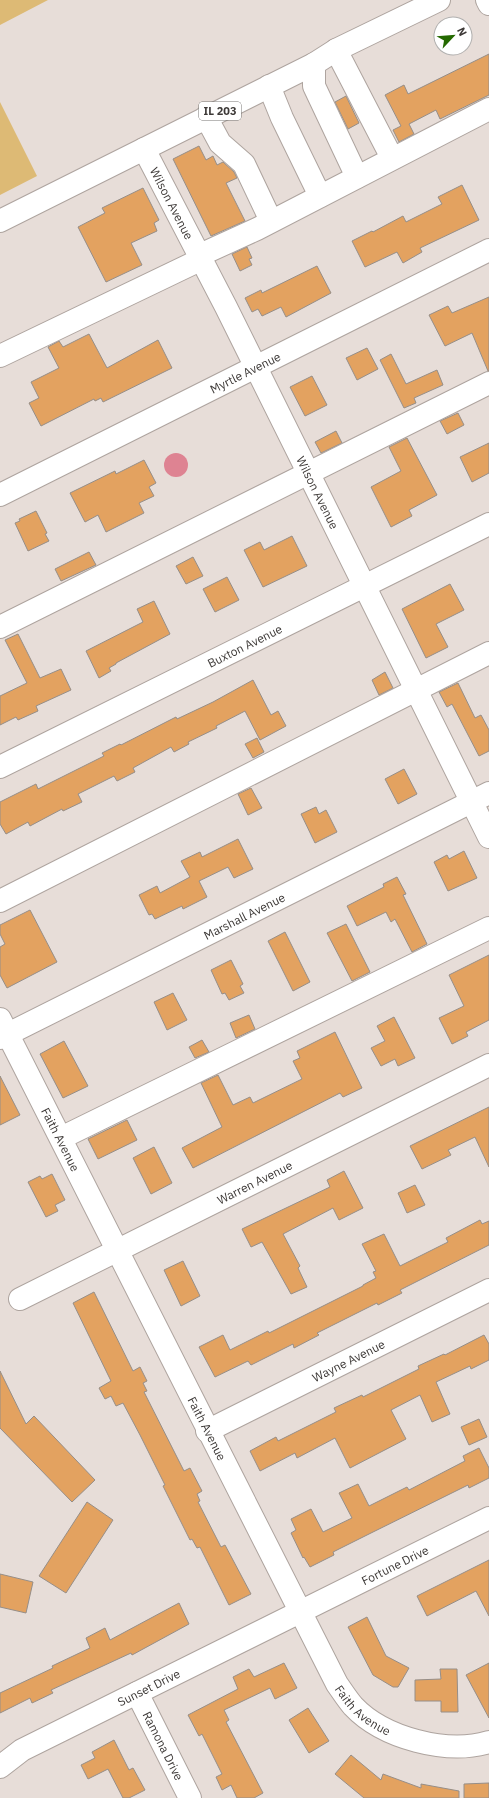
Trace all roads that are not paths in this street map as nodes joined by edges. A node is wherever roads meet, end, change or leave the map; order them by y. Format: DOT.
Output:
graph roads {
  1 [pos="439,0"];
  2 [pos="487,0"];
  3 [pos="489,4"];
  4 [pos="336,50"];
  5 [pos="314,64"];
  6 [pos="269,86"];
  7 [pos="489,109"];
  8 [pos="206,117"];
  9 [pos="144,149"];
  10 [pos="392,158"];
  11 [pos="357,177"];
  12 [pos="320,196"];
  13 [pos="0,220"];
  14 [pos="271,221"];
  15 [pos="489,250"];
  16 [pos="201,257"];
  17 [pos="0,356"];
  18 [pos="256,366"];
  19 [pos="489,383"];
  20 [pos="308,473"];
  21 [pos="0,495"];
  22 [pos="489,524"];
  23 [pos="364,586"];
  24 [pos="0,628"];
  25 [pos="489,653"];
  26 [pos="416,690"];
  27 [pos="0,767"];
  28 [pos="480,797"];
  29 [pos="489,837"];
  30 [pos="0,901"];
  31 [pos="489,928"];
  32 [pos="3,1030"];
  33 [pos="489,1065"];
  34 [pos="60,1138"];
  35 [pos="117,1250"];
  36 [pos="489,1290"];
  37 [pos="20,1299"];
  38 [pos="208,1431"];
  39 [pos="489,1518"];
  40 [pos="300,1612"];
  41 [pos="137,1693"];
  42 [pos="489,1742"];
  43 [pos="0,1767"];
  44 [pos="190,1798"];
  1 -- 4 [label="street, IL 203"];
  2 -- 3 [label="street"];
  4 -- 5 [label="street, IL 203"];
  4 -- 10 [label="street"];
  5 -- 6 [label="street, IL 203"];
  5 -- 11 [label="street"];
  6 -- 8 [label="street, IL 203"];
  6 -- 12 [label="street"];
  7 -- 10 [label="street"];
  8 -- 9 [label="street, IL 203"];
  8 -- 14 [label="street"];
  9 -- 13 [label="street, IL 203"];
  9 -- 16 [label="street, Wilson Avenue"];
  10 -- 11 [label="street"];
  11 -- 12 [label="street"];
  12 -- 14 [label="street"];
  14 -- 16 [label="street"];
  15 -- 18 [label="street, Myrtle Avenue"];
  16 -- 17 [label="street"];
  16 -- 18 [label="street, Wilson Avenue"];
  18 -- 20 [label="street, Wilson Avenue"];
  18 -- 21 [label="street, Myrtle Avenue"];
  19 -- 20 [label="street"];
  20 -- 23 [label="street, Wilson Avenue"];
  20 -- 24 [label="street"];
  22 -- 23 [label="street, Buxton Avenue"];
  23 -- 26 [label="street, Wilson Avenue"];
  23 -- 27 [label="street, Buxton Avenue"];
  25 -- 26 [label="street"];
  26 -- 28 [label="street, Wilson Avenue"];
  26 -- 30 [label="street"];
  28 -- 29 [label="street, Wilson Avenue"];
  28 -- 32 [label="street, Marshall Avenue"];
  31 -- 34 [label="street"];
  32 -- 34 [label="street, Faith Avenue"];
  33 -- 35 [label="street, Warren Avenue"];
  34 -- 35 [label="street, Faith Avenue"];
  35 -- 37 [label="street, Warren Avenue"];
  35 -- 38 [label="street, Faith Avenue"];
  36 -- 38 [label="street, Wayne Avenue"];
  38 -- 40 [label="street, Faith Avenue"];
  39 -- 40 [label="street, Fortune Drive"];
  40 -- 41 [label="street, Sunset Drive"];
  40 -- 42 [label="street, Faith Avenue"];
  41 -- 43 [label="street, Sunset Drive"];
  41 -- 44 [label="street, Ramona Drive"];
}
